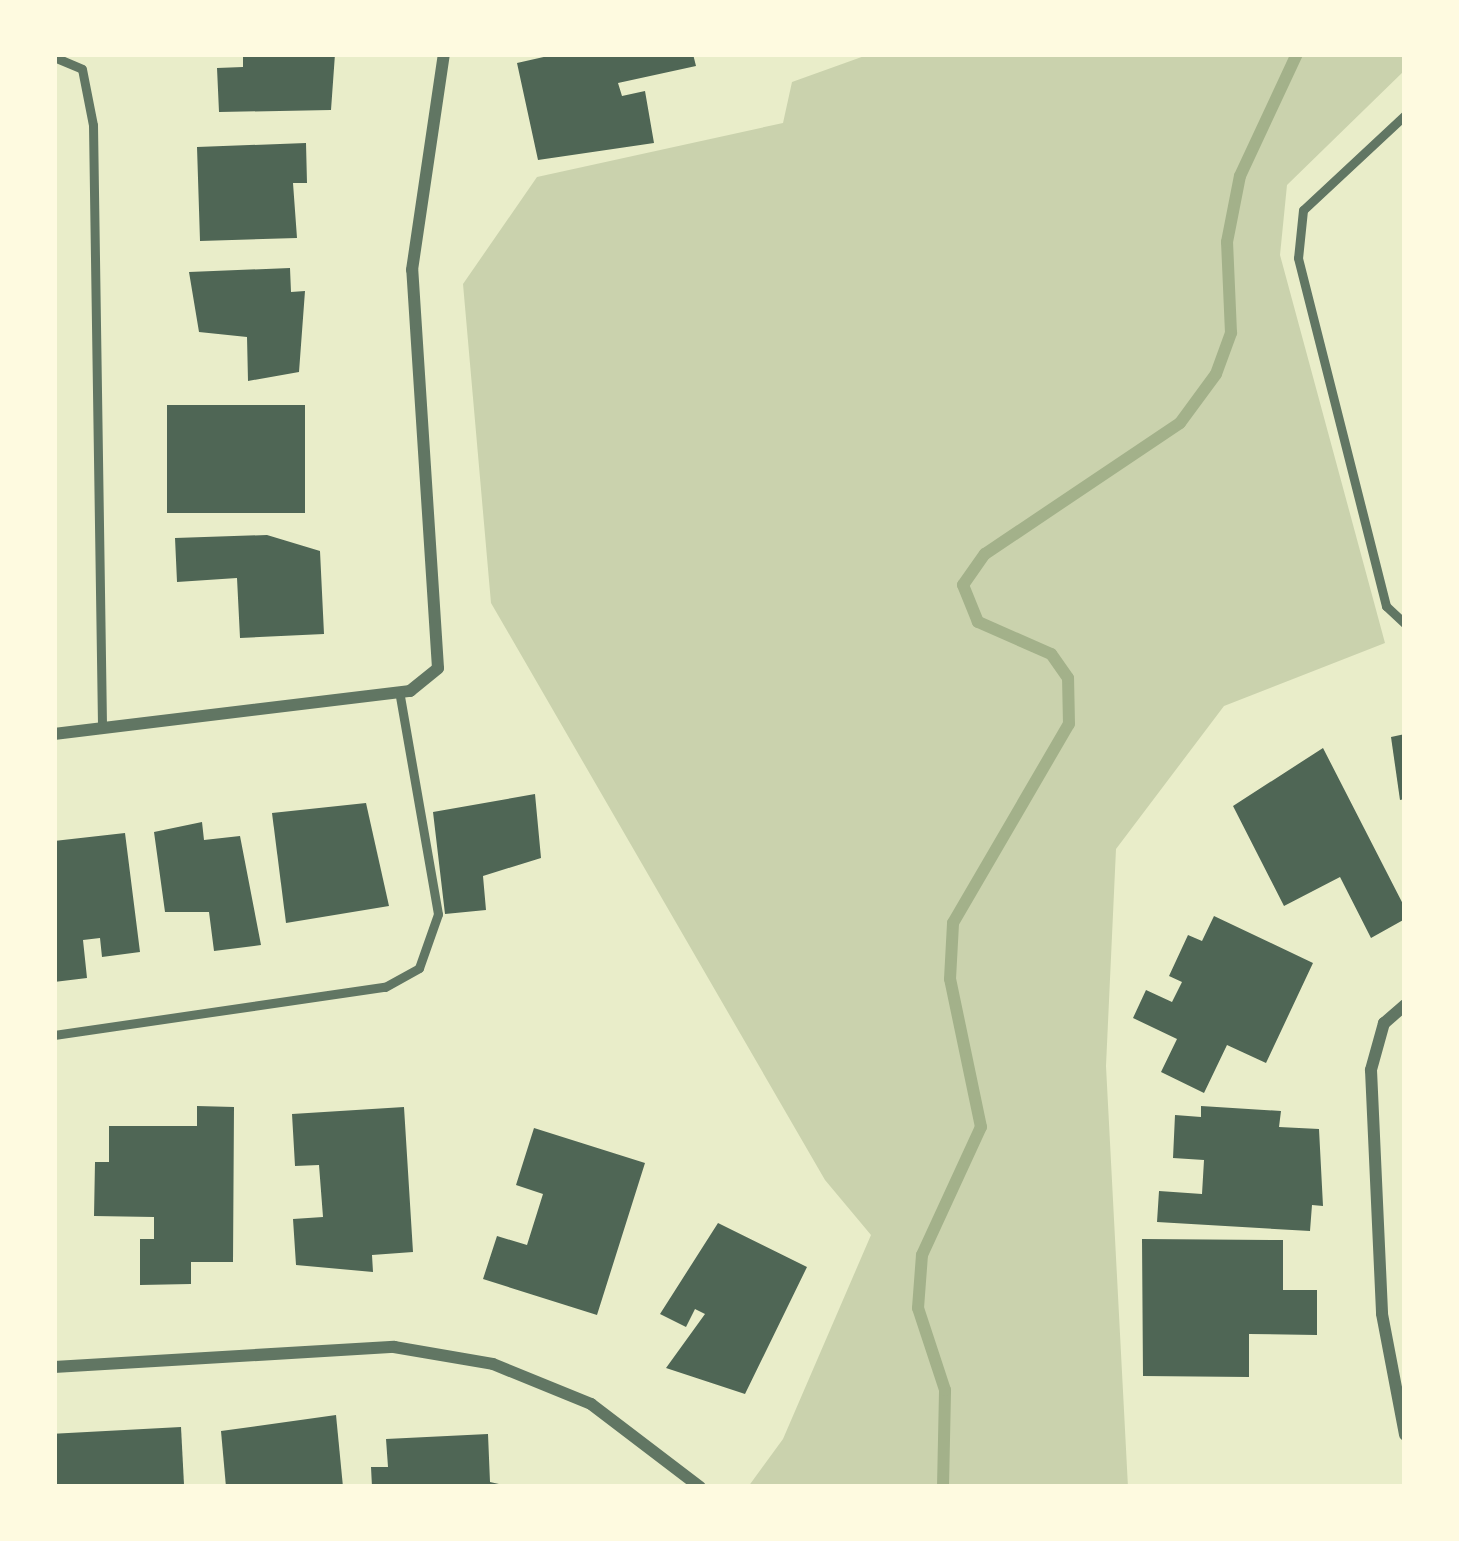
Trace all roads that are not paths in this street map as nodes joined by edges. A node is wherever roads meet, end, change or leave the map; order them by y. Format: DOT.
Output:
graph roads {
  1 [pos="444,54"];
  2 [pos="54,58"];
  3 [pos="1405,115"];
  4 [pos="1405,624"];
  5 [pos="399,691"];
  6 [pos="102,727"];
  7 [pos="54,734"];
  8 [pos="1405,1005"];
  9 [pos="54,1035"];
  10 [pos="54,1367"];
  11 [pos="1405,1435"];
  12 [pos="700,1487"];
  1 -- 5 [label="street"];
  2 -- 6 [label="lane"];
  3 -- 4 [label="lane"];
  5 -- 6 [label="street"];
  5 -- 9 [label="lane"];
  6 -- 7 [label="street"];
  8 -- 11 [label="street"];
  10 -- 12 [label="street"];
}
